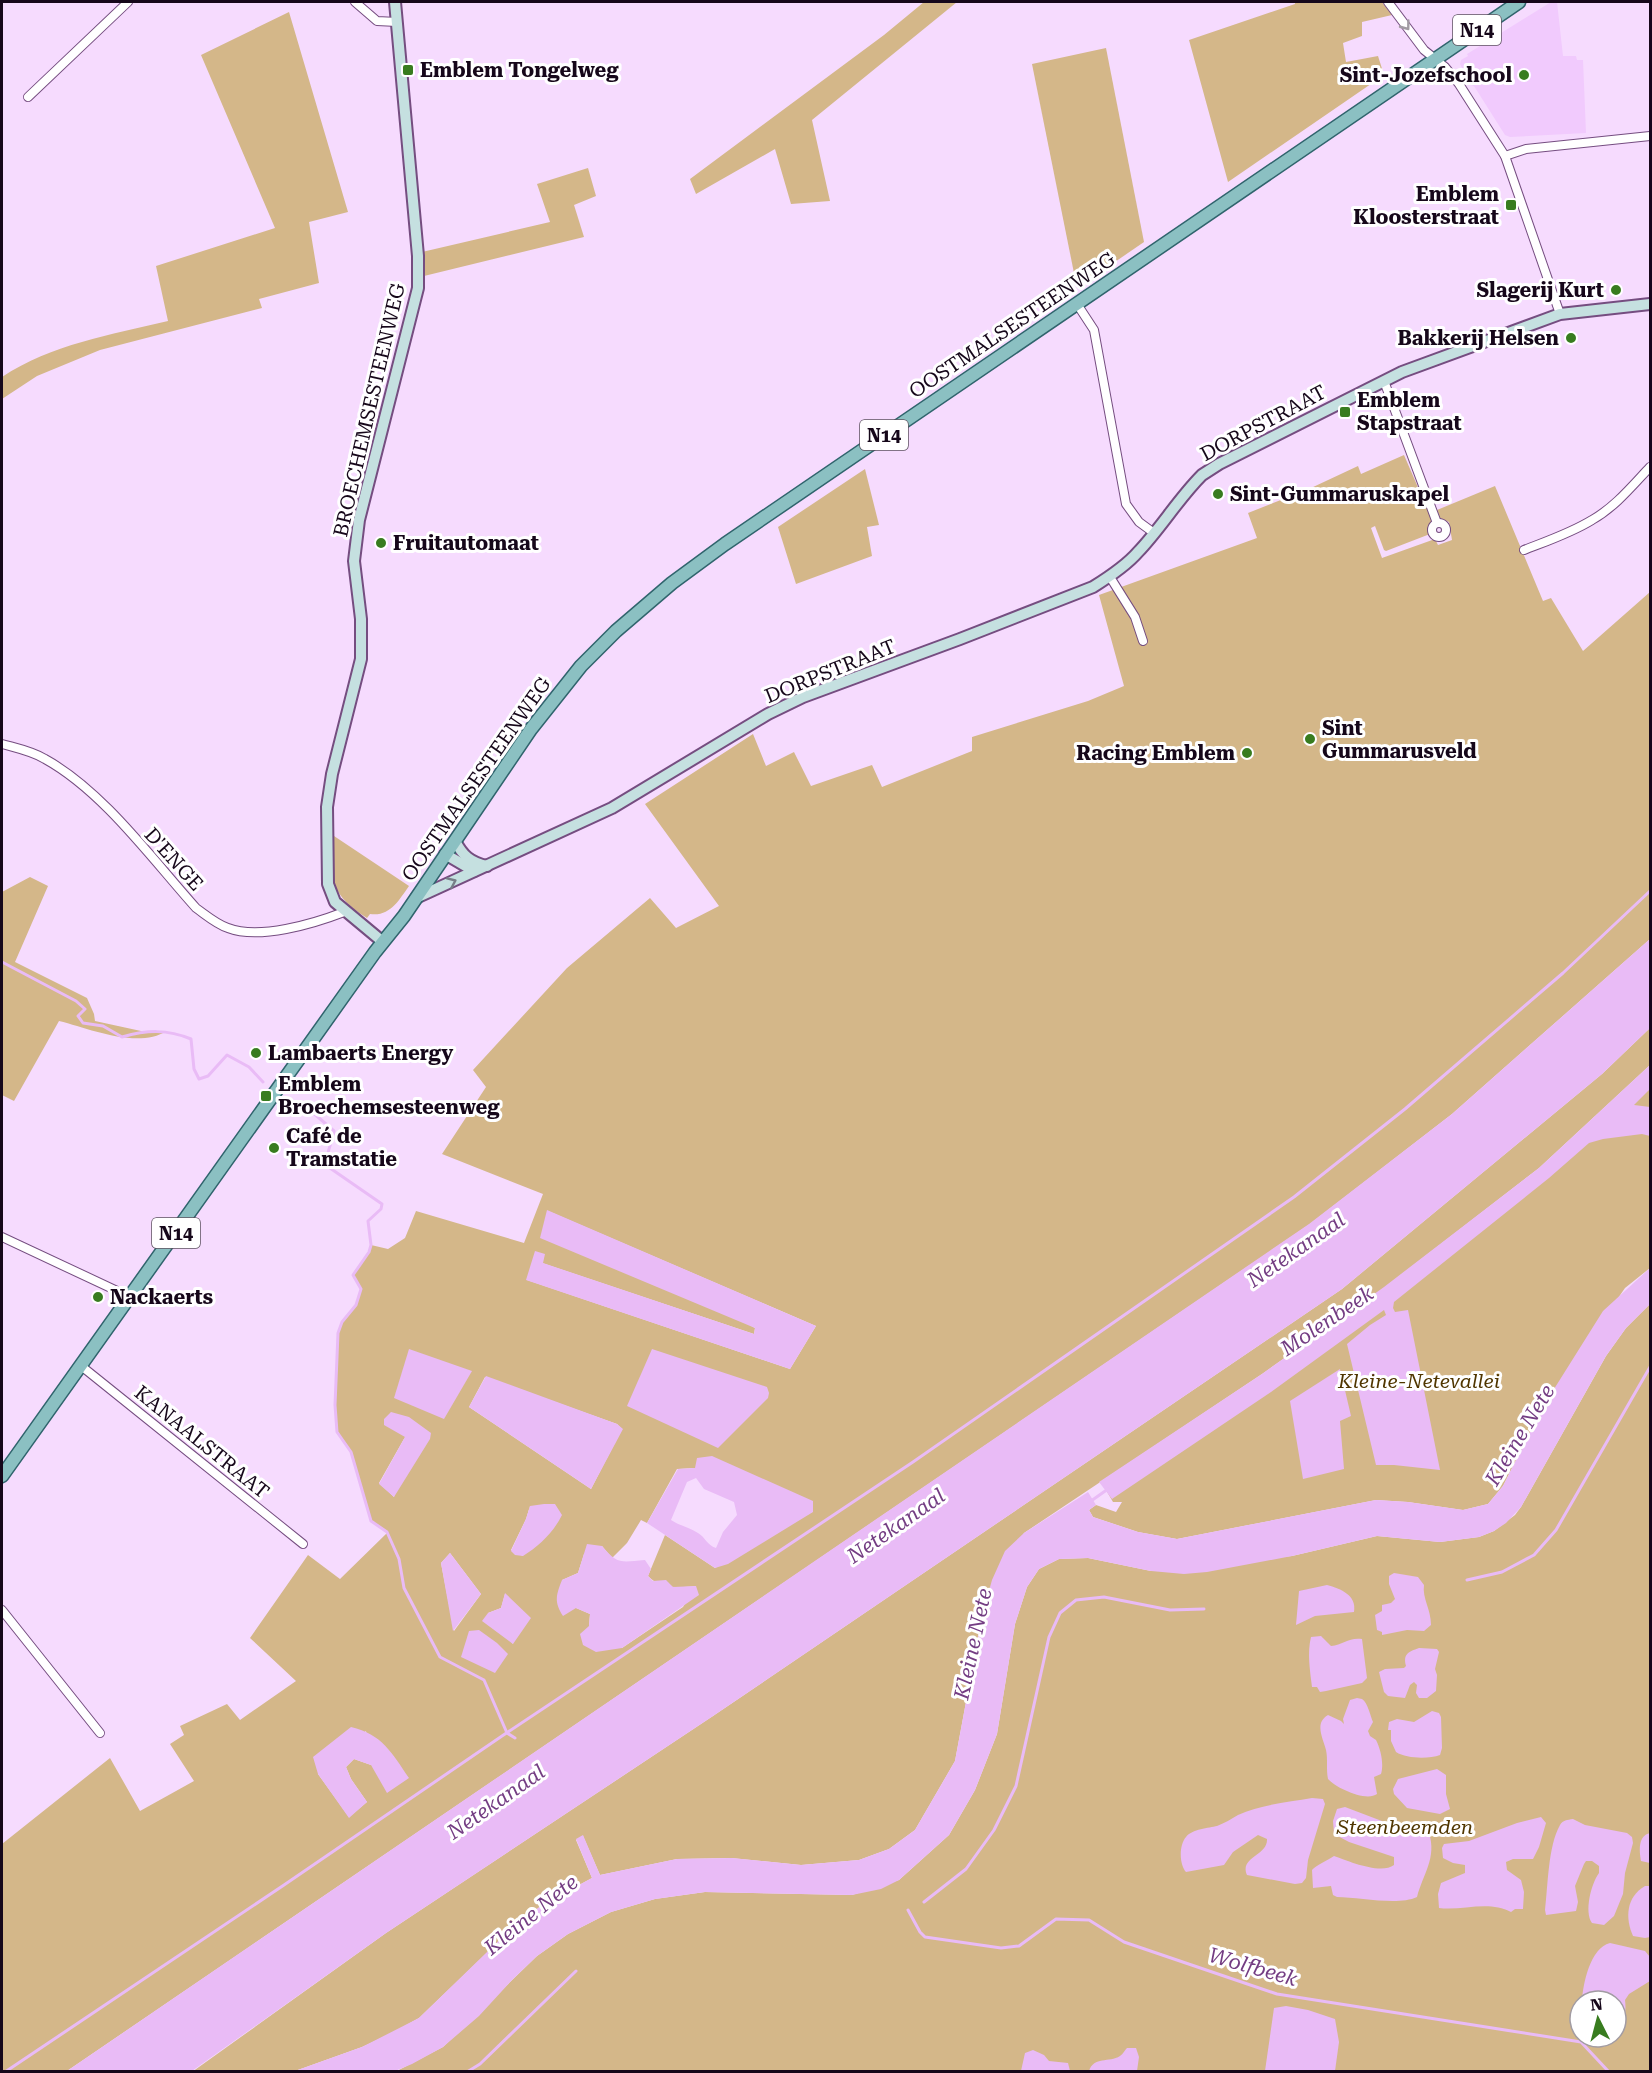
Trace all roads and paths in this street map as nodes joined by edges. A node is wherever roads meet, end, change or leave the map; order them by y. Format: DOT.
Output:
graph roads {
  1 [pos="128,2"];
  2 [pos="355,2"];
  3 [pos="395,2"];
  4 [pos="1388,2"];
  5 [pos="1519,2"];
  6 [pos="397,22"];
  7 [pos="1435,59"];
  8 [pos="28,97"];
  9 [pos="1650,136"];
  10 [pos="1505,156"];
  11 [pos="1077,304"];
  12 [pos="1650,304"];
  13 [pos="1560,314"];
  14 [pos="1384,381"];
  15 [pos="1650,467"];
  16 [pos="1437,523"];
  17 [pos="1154,533"];
  18 [pos="1524,550"];
  19 [pos="1110,577"];
  20 [pos="1143,641"];
  21 [pos="2,744"];
  22 [pos="455,841"];
  23 [pos="445,854"];
  24 [pos="487,866"];
  25 [pos="474,871"];
  26 [pos="416,898"];
  27 [pos="344,912"];
  28 [pos="383,942"];
  29 [pos="2,1237"];
  30 [pos="130,1297"];
  31 [pos="80,1365"];
  32 [pos="4,1468"];
  33 [pos="303,1544"];
  34 [pos="2,1610"];
  35 [pos="100,1733"];
  1 -- 8 [label="street"];
  2 -- 6 [label="street"];
  3 -- 6 [label="street, BROECHEMSESTEENWEG"];
  4 -- 7 [label="street, one-way"];
  5 -- 7 [label="main road, OOSTMALSESTEENWEG / N14"];
  6 -- 27 [label="street, BROECHEMSESTEENWEG"];
  7 -- 10 [label="street"];
  7 -- 11 [label="main road, OOSTMALSESTEENWEG / N14"];
  9 -- 10 [label="street"];
  10 -- 13 [label="street"];
  11 -- 17 [label="street"];
  11 -- 22 [label="main road, OOSTMALSESTEENWEG / N14"];
  12 -- 13 [label="street, DORPSTRAAT"];
  13 -- 14 [label="street, DORPSTRAAT"];
  14 -- 16 [label="street"];
  14 -- 17 [label="street, DORPSTRAAT"];
  15 -- 18 [label="street"];
  17 -- 19 [label="street, DORPSTRAAT"];
  19 -- 20 [label="street"];
  19 -- 24 [label="street, DORPSTRAAT"];
  21 -- 27 [label="street, D'ENGE"];
  22 -- 23 [label="main road, OOSTMALSESTEENWEG / N14"];
  22 -- 24 [label="street"];
  23 -- 25 [label="street"];
  23 -- 26 [label="main road, OOSTMALSESTEENWEG / N14"];
  24 -- 25 [label="street, DORPSTRAAT"];
  26 -- 25 [label="street, DORPSTRAAT, one-way"];
  26 -- 28 [label="main road, OOSTMALSESTEENWEG / N14"];
  27 -- 28 [label="street, BROECHEMSESTEENWEG"];
  28 -- 30 [label="main road, N14"];
  29 -- 30 [label="street"];
  30 -- 31 [label="main road, N14"];
  31 -- 32 [label="main road, N14"];
  31 -- 33 [label="street, KANAALSTRAAT"];
  34 -- 35 [label="street"];
}
